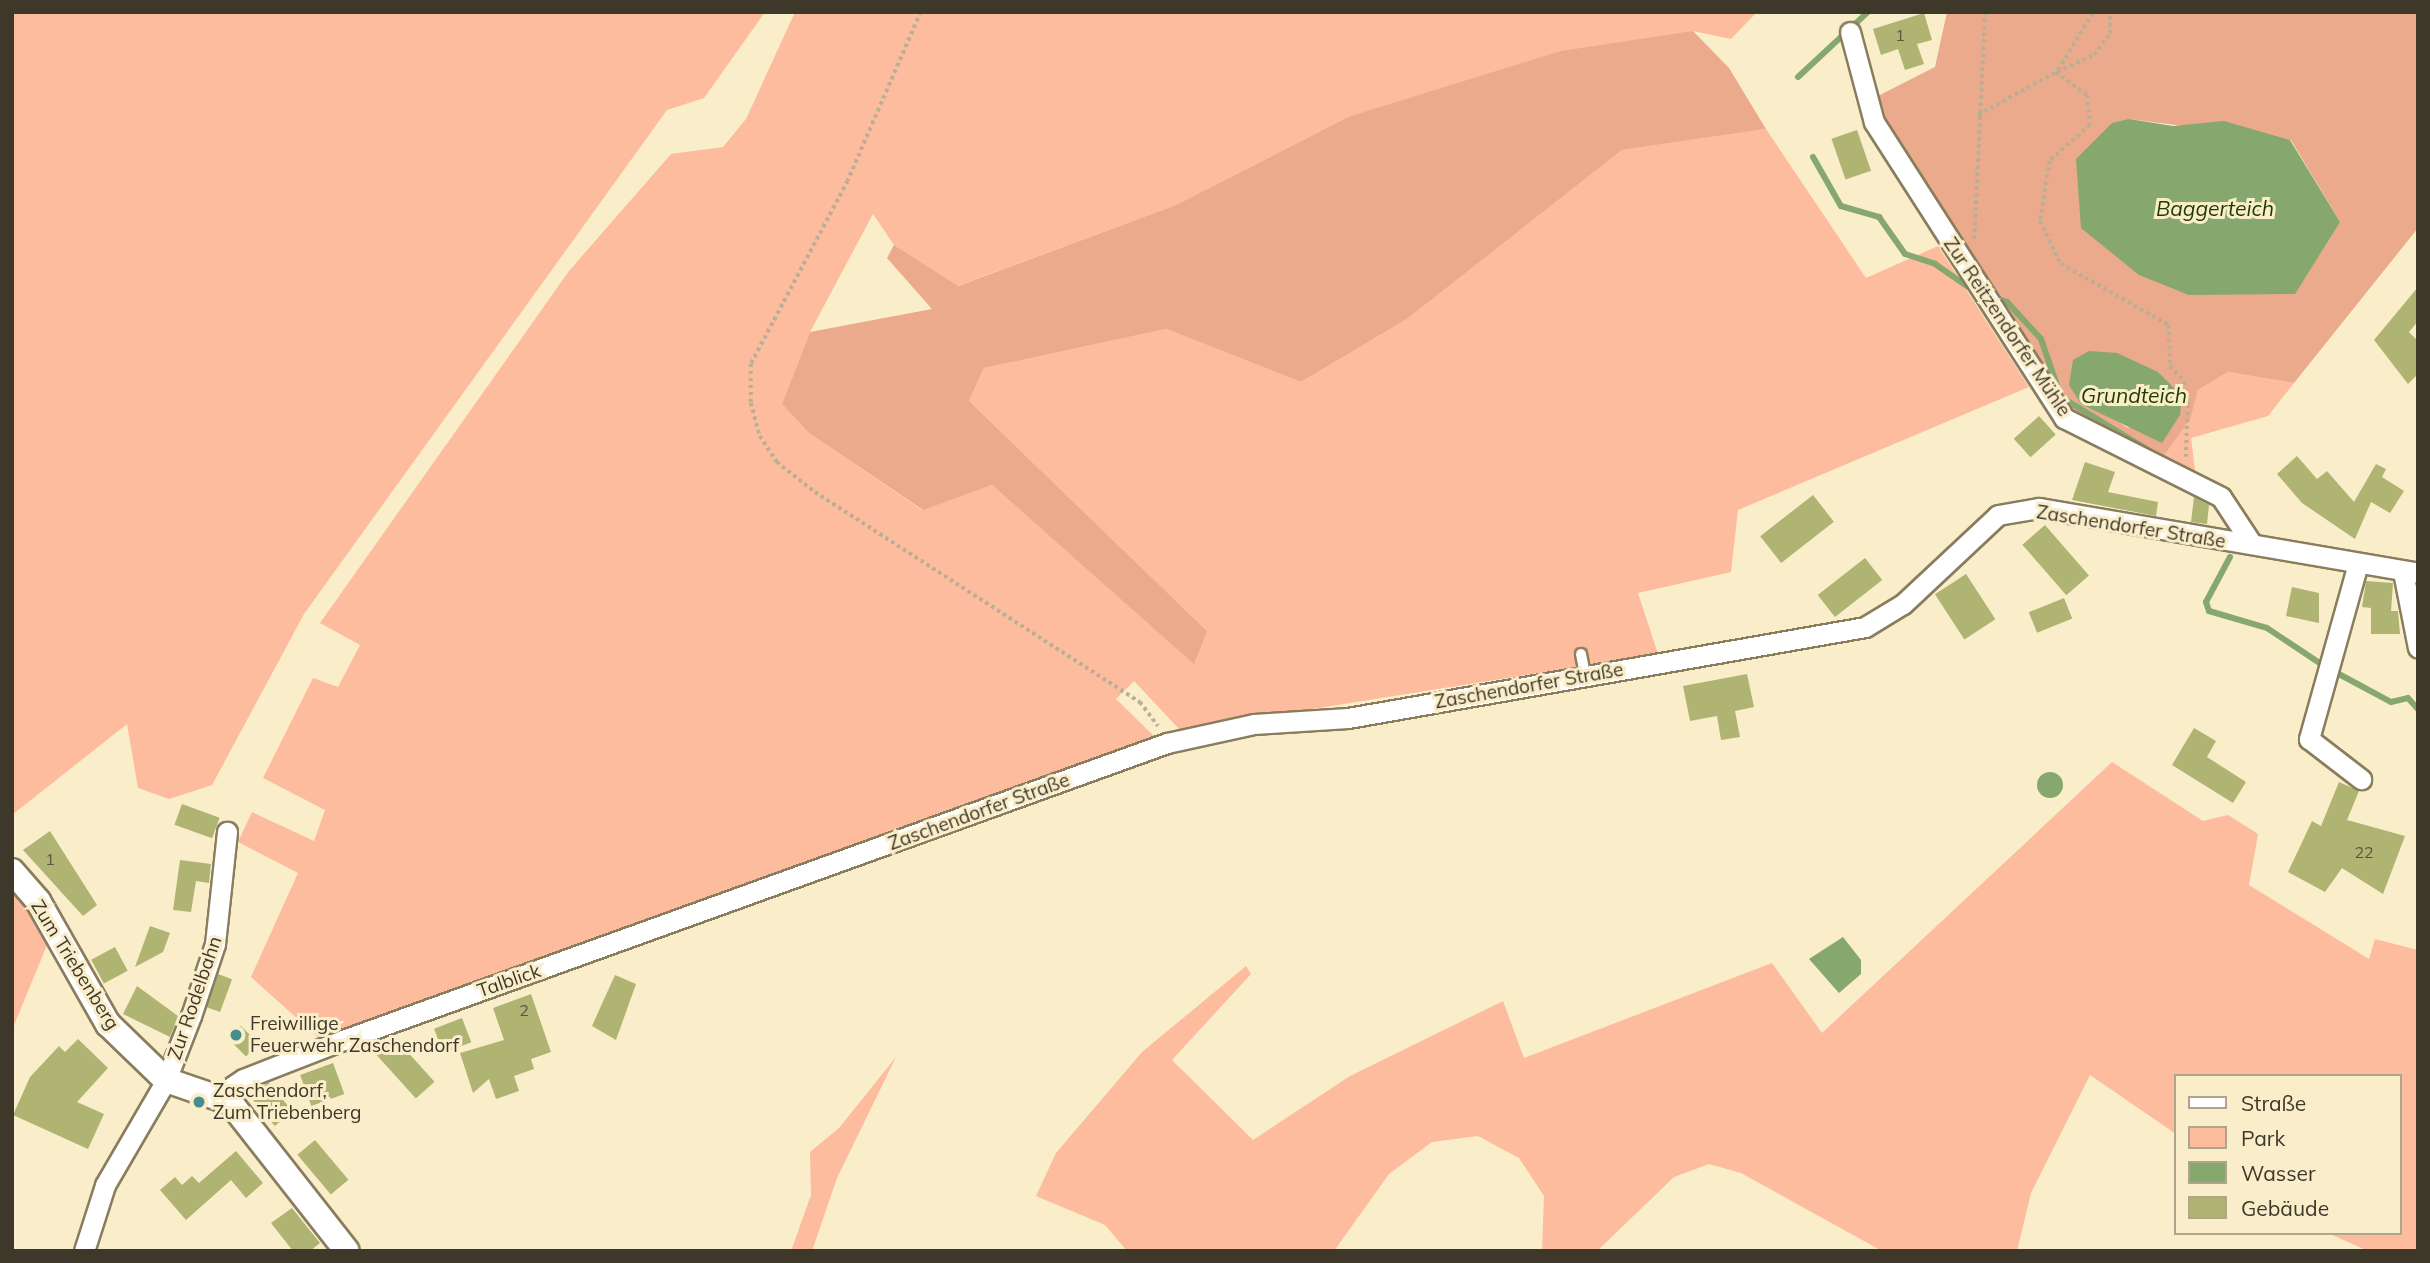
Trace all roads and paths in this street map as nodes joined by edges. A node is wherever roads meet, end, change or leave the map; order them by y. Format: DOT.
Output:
graph roads {
  1 [pos="921,12"];
  2 [pos="1985,12"];
  3 [pos="2093,12"];
  4 [pos="2110,12"];
  5 [pos="1850,32"];
  6 [pos="2056,72"];
  7 [pos="1978,115"];
  8 [pos="1975,281"];
  9 [pos="2186,480"];
  10 [pos="2252,544"];
  11 [pos="2357,567"];
  12 [pos="2411,573"];
  13 [pos="2418,648"];
  14 [pos="1581,654"];
  15 [pos="1584,675"];
  16 [pos="1167,743"];
  17 [pos="2361,779"];
  18 [pos="227,832"];
  19 [pos="12,872"];
  20 [pos="684,920"];
  21 [pos="166,1080"];
  22 [pos="221,1094"];
  23 [pos="84,1251"];
  24 [pos="346,1251"];
  1 -- 16 [label="path"];
  2 -- 7 [label="path"];
  3 -- 6 [label="path"];
  4 -- 6 [label="path"];
  5 -- 8 [label="street, Zur Reitzendorfer Mühle"];
  6 -- 7 [label="path"];
  6 -- 9 [label="path"];
  7 -- 8 [label="path"];
  8 -- 9 [label="street, Zur Reitzendorfer Mühle"];
  9 -- 10 [label="street, Zur Reitzendorfer Mühle"];
  10 -- 11 [label="street, Zaschendorfer Straße"];
  10 -- 15 [label="street, Zaschendorfer Straße"];
  11 -- 12 [label="street, Zaschendorfer Straße"];
  11 -- 17 [label="street"];
  12 -- 13 [label="street"];
  14 -- 15 [label="lane"];
  15 -- 16 [label="street, Zaschendorfer Straße"];
  16 -- 20 [label="street, Zaschendorfer Straße"];
  18 -- 21 [label="street, Zur Rodelbahn"];
  19 -- 21 [label="street, Zum Triebenberg"];
  20 -- 22 [label="street, Talblick"];
  21 -- 22 [label="street, Zum Triebenberg"];
  21 -- 23 [label="street, Zur Rodelbahn"];
  22 -- 24 [label="street"];
}
